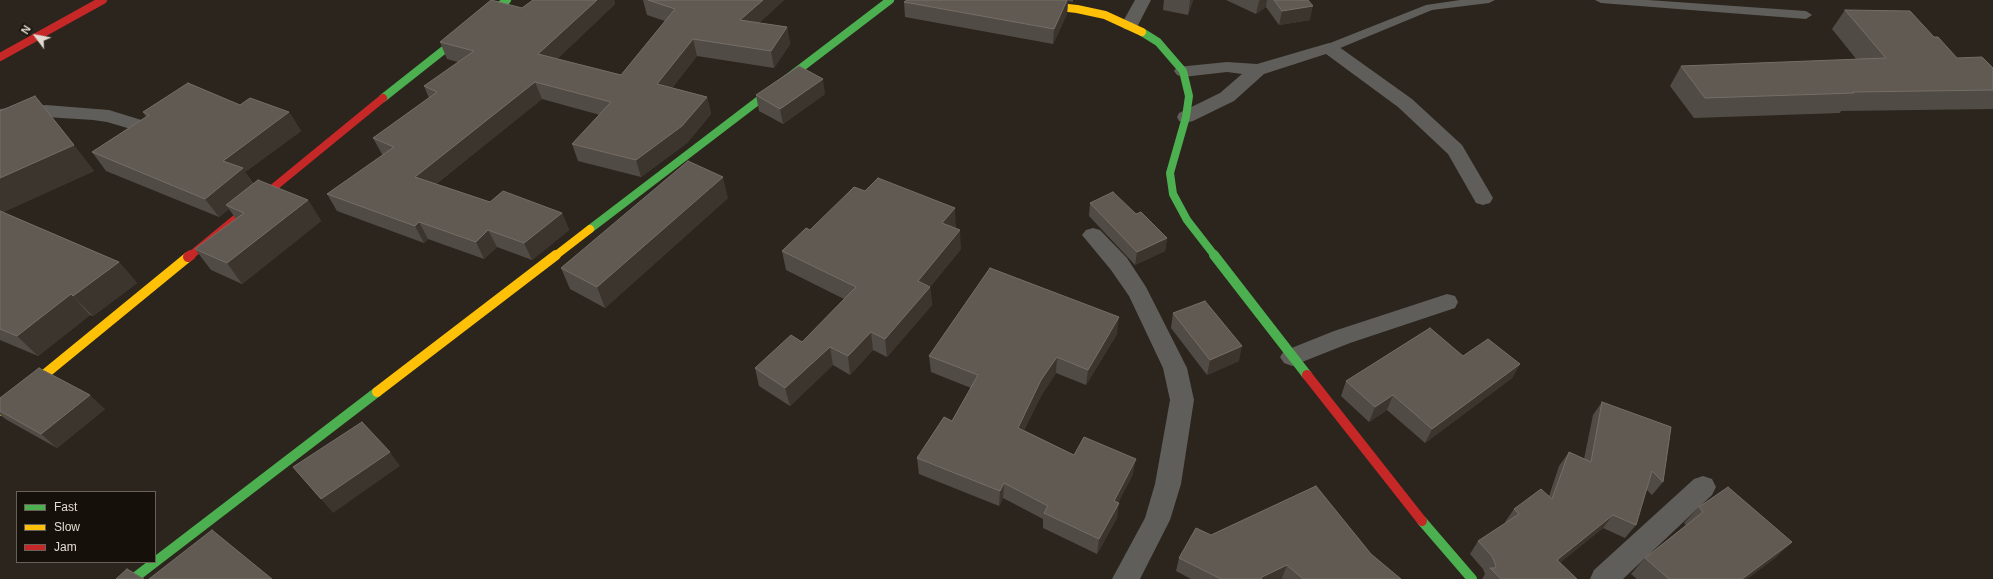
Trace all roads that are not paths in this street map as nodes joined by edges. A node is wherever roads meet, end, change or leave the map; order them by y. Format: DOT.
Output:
graph roads {
  1 [pos="103,0"];
  2 [pos="507,0"];
  3 [pos="890,0"];
  4 [pos="995,0"];
  5 [pos="1143,0"];
  6 [pos="1489,0"];
  7 [pos="1601,0"];
  8 [pos="1806,15"];
  9 [pos="1130,25"];
  10 [pos="1329,48"];
  11 [pos="0,57"];
  12 [pos="1179,66"];
  13 [pos="1258,70"];
  14 [pos="0,115"];
  15 [pos="1186,117"];
  16 [pos="141,126"];
  17 [pos="1483,198"];
  18 [pos="1093,235"];
  19 [pos="1447,302"];
  20 [pos="1292,357"];
  21 [pos="0,411"];
  22 [pos="1703,487"];
  23 [pos="156,561"];
  24 [pos="154,563"];
  25 [pos="133,579"];
  26 [pos="1126,579"];
  27 [pos="1472,579"];
  28 [pos="1604,579"];
  1 -- 11 [label="street"];
  2 -- 21 [label="street"];
  3 -- 23 [label="street"];
  4 -- 9 [label="street"];
  5 -- 9 [label="street"];
  6 -- 10 [label="lane"];
  7 -- 8 [label="lane"];
  9 -- 12 [label="street"];
  10 -- 13 [label="street"];
  10 -- 17 [label="street"];
  12 -- 13 [label="street"];
  12 -- 15 [label="street"];
  13 -- 15 [label="street"];
  14 -- 16 [label="street"];
  15 -- 20 [label="street"];
  18 -- 26 [label="street"];
  19 -- 20 [label="street"];
  20 -- 27 [label="street"];
  22 -- 28 [label="street"];
  24 -- 25 [label="street"];
}
